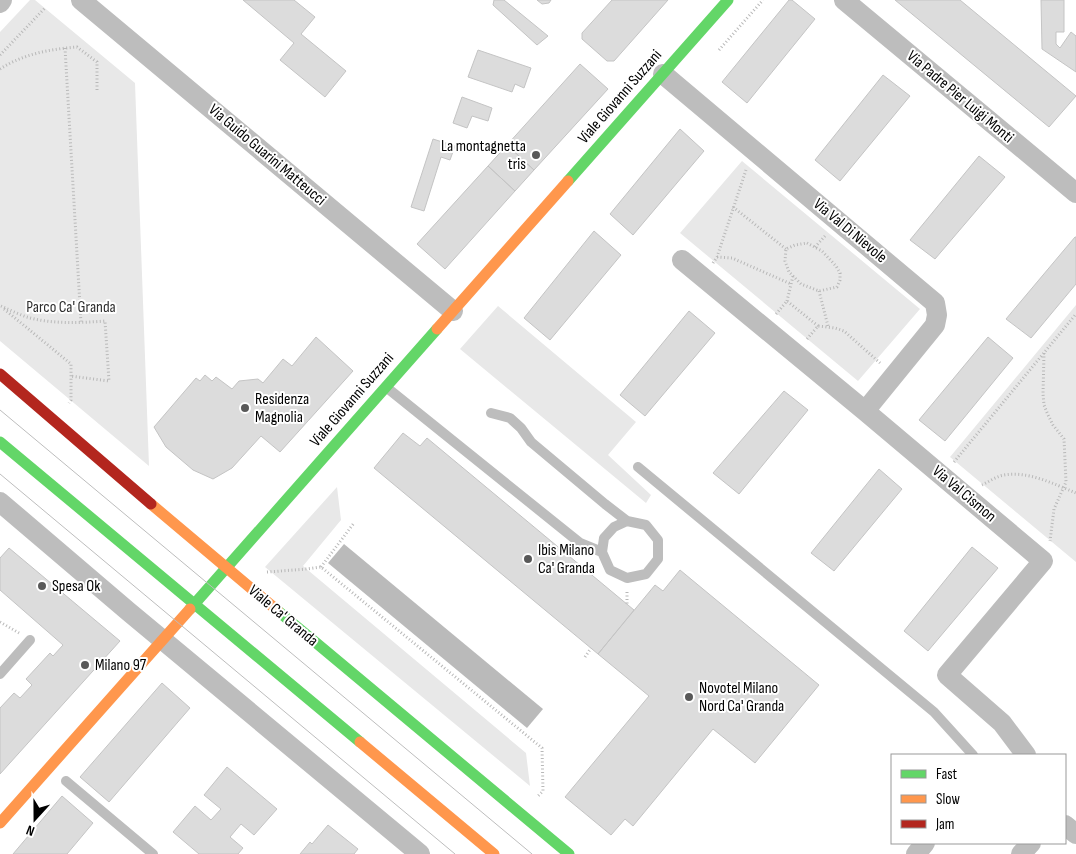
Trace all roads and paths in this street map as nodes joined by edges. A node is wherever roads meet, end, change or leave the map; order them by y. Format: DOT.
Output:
graph roads {
  1 [pos="81,0"];
  2 [pos="728,0"];
  3 [pos="763,0"];
  4 [pos="844,0"];
  5 [pos="45,8"];
  6 [pos="65,48"];
  7 [pos="719,50"];
  8 [pos="0,55"];
  9 [pos="0,69"];
  10 [pos="663,74"];
  11 [pos="97,90"];
  12 [pos="749,162"];
  13 [pos="1076,193"];
  14 [pos="733,207"];
  15 [pos="830,230"];
  16 [pos="815,247"];
  17 [pos="786,249"];
  18 [pos="717,257"];
  19 [pos="682,260"];
  20 [pos="712,264"];
  21 [pos="793,276"];
  22 [pos="791,284"];
  23 [pos="819,291"];
  24 [pos="787,301"];
  25 [pos="0,305"];
  26 [pos="453,311"];
  27 [pos="1076,314"];
  28 [pos="773,318"];
  29 [pos="82,323"];
  30 [pos="818,326"];
  31 [pos="828,326"];
  32 [pos="803,343"];
  33 [pos="1044,353"];
  34 [pos="880,363"];
  35 [pos="0,374"];
  36 [pos="70,376"];
  37 [pos="386,386"];
  38 [pos="68,404"];
  39 [pos="865,411"];
  40 [pos="491,413"];
  41 [pos="0,442"];
  42 [pos="951,466"];
  43 [pos="638,467"];
  44 [pos="1063,488"];
  45 [pos="978,490"];
  46 [pos="1076,494"];
  47 [pos="0,502"];
  48 [pos="627,521"];
  49 [pos="354,523"];
  50 [pos="1049,547"];
  51 [pos="602,552"];
  52 [pos="321,567"];
  53 [pos="226,568"];
  54 [pos="264,572"];
  55 [pos="194,604"];
  56 [pos="0,622"];
  57 [pos="162,639"];
  58 [pos="30,640"];
  59 [pos="591,648"];
  60 [pos="585,657"];
  61 [pos="0,674"];
  62 [pos="972,754"];
  63 [pos="1025,754"];
  64 [pos="66,781"];
  65 [pos="537,798"];
  66 [pos="0,822"];
  67 [pos="1066,825"];
  68 [pos="1076,834"];
  69 [pos="924,844"];
  70 [pos="1030,844"];
  71 [pos="153,854"];
  72 [pos="420,854"];
  73 [pos="494,854"];
  74 [pos="569,854"];
  75 [pos="916,854"];
  76 [pos="1021,854"];
  1 -- 26 [label="street, Via Guido Guarini Matteucci"];
  2 -- 10 [label="street, Viale Giovanni Suzzani"];
  3 -- 7 [label="path"];
  4 -- 13 [label="street, Via Padre Pier Luigi Monti"];
  5 -- 8 [label="path"];
  6 -- 9 [label="path"];
  6 -- 11 [label="path"];
  6 -- 29 [label="path"];
  10 -- 26 [label="street, Viale Giovanni Suzzani"];
  10 -- 39 [label="street, Via Val Di Nievole"];
  12 -- 14 [label="path"];
  14 -- 17 [label="path"];
  14 -- 18 [label="path"];
  15 -- 16 [label="path"];
  16 -- 17 [label="path"];
  16 -- 23 [label="path"];
  17 -- 21 [label="path"];
  18 -- 20 [label="path"];
  18 -- 22 [label="path"];
  19 -- 39 [label="street, Via Val Cismon"];
  21 -- 22 [label="path"];
  21 -- 23 [label="path"];
  22 -- 24 [label="path"];
  23 -- 31 [label="path"];
  24 -- 28 [label="path"];
  24 -- 30 [label="path"];
  25 -- 29 [label="path"];
  25 -- 36 [label="path"];
  26 -- 37 [label="street, Viale Giovanni Suzzani"];
  27 -- 33 [label="path"];
  29 -- 36 [label="path"];
  30 -- 31 [label="path"];
  30 -- 32 [label="path"];
  31 -- 34 [label="path"];
  33 -- 42 [label="path"];
  33 -- 44 [label="path"];
  35 -- 53 [label="street, Viale Ca' Granda"];
  36 -- 38 [label="path"];
  37 -- 51 [label="lane"];
  37 -- 53 [label="street, Viale Giovanni Suzzani"];
  39 -- 63 [label="street, Via Val Cismon"];
  40 -- 48 [label="lane"];
  41 -- 55 [label="street"];
  43 -- 62 [label="lane"];
  44 -- 45 [label="path"];
  44 -- 46 [label="path"];
  44 -- 50 [label="path"];
  47 -- 57 [label="street"];
  48 -- 51 [label="lane"];
  48 -- 51 [label="lane"];
  49 -- 52 [label="path"];
  52 -- 54 [label="path"];
  52 -- 65 [label="path"];
  53 -- 55 [label="street, Viale Giovanni Suzzani"];
  53 -- 74 [label="street, Viale Ca' Granda"];
  55 -- 57 [label="street, Viale Giovanni Suzzani"];
  55 -- 73 [label="street"];
  56 -- 58 [label="path"];
  57 -- 66 [label="street, Viale Giovanni Suzzani"];
  57 -- 72 [label="street"];
  58 -- 61 [label="lane"];
  59 -- 60 [label="path"];
  64 -- 71 [label="lane"];
  67 -- 68 [label="street"];
  69 -- 75 [label="street"];
  70 -- 76 [label="street"];
}
